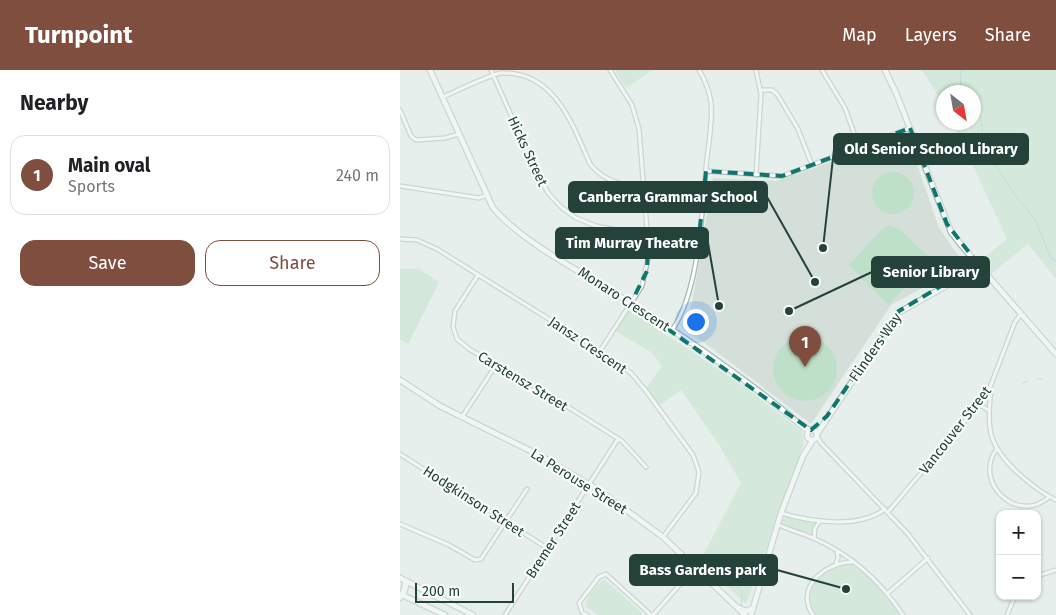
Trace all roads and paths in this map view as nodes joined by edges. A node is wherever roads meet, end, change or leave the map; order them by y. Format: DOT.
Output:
graph roads {
  1 [pos="430,70"];
  2 [pos="491,70"];
  3 [pos="610,70"];
  4 [pos="699,70"];
  5 [pos="756,70"];
  6 [pos="822,70"];
  7 [pos="884,70"];
  8 [pos="493,75"];
  9 [pos="539,77"];
  10 [pos="761,90"];
  11 [pos="557,93"];
  12 [pos="443,97"];
  13 [pos="400,110"];
  14 [pos="910,128"];
  15 [pos="459,134"];
  16 [pos="859,147"];
  17 [pos="812,165"];
  18 [pos="706,171"];
  19 [pos="756,175"];
  20 [pos="400,186"];
  21 [pos="644,187"];
  22 [pos="487,195"];
  23 [pos="648,237"];
  24 [pos="400,239"];
  25 [pos="698,246"];
  26 [pos="979,266"];
  27 [pos="478,274"];
  28 [pos="631,303"];
  29 [pos="1021,314"];
  30 [pos="672,330"];
  31 [pos="600,351"];
  32 [pos="1056,354"];
  33 [pos="496,365"];
  34 [pos="400,380"];
  35 [pos="991,388"];
  36 [pos="976,408"];
  37 [pos="988,410"];
  38 [pos="462,417"];
  39 [pos="812,436"];
  40 [pos="618,439"];
  41 [pos="996,450"];
  42 [pos="400,454"];
  43 [pos="646,467"];
  44 [pos="589,484"];
  45 [pos="527,489"];
  46 [pos="1049,497"];
  47 [pos="1056,500"];
  48 [pos="887,510"];
  49 [pos="781,513"];
  50 [pos="505,521"];
  51 [pos="820,521"];
  52 [pos="400,524"];
  53 [pos="777,524"];
  54 [pos="663,537"];
  55 [pos="814,538"];
  56 [pos="548,548"];
  57 [pos="835,549"];
  58 [pos="928,558"];
  59 [pos="481,559"];
  60 [pos="853,562"];
  61 [pos="691,563"];
  62 [pos="836,563"];
  63 [pos="483,564"];
  64 [pos="699,570"];
  65 [pos="1056,570"];
  66 [pos="1041,575"];
  67 [pos="400,578"];
  68 [pos="684,580"];
  69 [pos="408,582"];
  70 [pos="888,593"];
  71 [pos="401,596"];
  72 [pos="1013,600"];
  73 [pos="752,609"];
  74 [pos="741,610"];
  75 [pos="445,615"];
  76 [pos="474,615"];
  77 [pos="505,615"];
  78 [pos="587,615"];
  79 [pos="652,615"];
  80 [pos="751,615"];
  81 [pos="813,615"];
  82 [pos="903,615"];
  83 [pos="970,615"];
  84 [pos="1007,615"];
  1 -- 12 [label="street, Monaro Crescent"];
  2 -- 8 [label="street, Hicks Street"];
  3 -- 21 [label="street"];
  4 -- 18 [label="street"];
  5 -- 10 [label="street"];
  6 -- 16 [label="street"];
  7 -- 14 [label="street"];
  8 -- 9 [label="street"];
  8 -- 12 [label="street"];
  8 -- 23 [label="street, Hicks Street"];
  10 -- 17 [label="street"];
  10 -- 19 [label="street"];
  11 -- 21 [label="street"];
  12 -- 15 [label="street, Monaro Crescent"];
  13 -- 15 [label="street"];
  14 -- 16 [label="street"];
  14 -- 26 [label="street"];
  15 -- 22 [label="street, Monaro Crescent"];
  16 -- 17 [label="street"];
  17 -- 19 [label="street"];
  18 -- 19 [label="street"];
  18 -- 25 [label="street"];
  20 -- 22 [label="street"];
  21 -- 23 [label="street"];
  22 -- 28 [label="street, Monaro Crescent"];
  23 -- 25 [label="street, Hicks Street"];
  23 -- 28 [label="street"];
  24 -- 27 [label="street, Jansz Crescent"];
  25 -- 30 [label="street"];
  26 -- 29 [label="street"];
  26 -- 39 [label="street, Flinders Way"];
  27 -- 31 [label="street, Jansz Crescent"];
  27 -- 33 [label="street, Carstensz Street"];
  28 -- 30 [label="street, Monaro Crescent"];
  28 -- 31 [label="street"];
  29 -- 32 [label="street"];
  29 -- 35 [label="street, Vancouver Street"];
  30 -- 39 [label="street, Monaro Crescent"];
  31 -- 54 [label="street, Jansz Crescent"];
  33 -- 38 [label="street"];
  33 -- 40 [label="street, Carstensz Street"];
  34 -- 38 [label="street, La Perouse Street"];
  35 -- 36 [label="street, Vancouver Street"];
  35 -- 37 [label="street"];
  36 -- 37 [label="street"];
  36 -- 48 [label="street, Vancouver Street"];
  37 -- 41 [label="street"];
  38 -- 44 [label="street, La Perouse Street"];
  39 -- 48 [label="street, Monaro Crescent"];
  39 -- 49 [label="street, Flinders Way"];
  40 -- 43 [label="street, Carstensz Street"];
  40 -- 44 [label="street, Bremer Street"];
  41 -- 46 [label="street"];
  41 -- 46 [label="street"];
  42 -- 50 [label="street, Hodgkinson Street"];
  44 -- 54 [label="street, La Perouse Street"];
  44 -- 56 [label="street, Bremer Street"];
  45 -- 50 [label="street"];
  46 -- 47 [label="street"];
  48 -- 51 [label="street"];
  48 -- 58 [label="street, Monaro Crescent"];
  49 -- 51 [label="street"];
  49 -- 53 [label="street, Flinders Way"];
  50 -- 56 [label="street, Hodgkinson Street"];
  50 -- 59 [label="street"];
  51 -- 55 [label="street"];
  52 -- 59 [label="street"];
  53 -- 55 [label="street"];
  53 -- 73 [label="street, Flinders Way"];
  54 -- 61 [label="street, La Perouse Street"];
  55 -- 57 [label="street"];
  56 -- 77 [label="street, Bremer Street"];
  57 -- 60 [label="street"];
  57 -- 62 [label="street"];
  58 -- 70 [label="street"];
  58 -- 83 [label="street, Monaro Crescent"];
  59 -- 63 [label="street"];
  60 -- 62 [label="street"];
  60 -- 70 [label="street"];
  61 -- 64 [label="street, La Perouse Street"];
  61 -- 68 [label="street"];
  62 -- 81 [label="street"];
  64 -- 68 [label="street"];
  64 -- 74 [label="street, La Perouse Street"];
  65 -- 66 [label="street"];
  67 -- 69 [label="street"];
  68 -- 79 [label="street"];
  69 -- 71 [label="street"];
  69 -- 76 [label="street"];
  70 -- 82 [label="street"];
  71 -- 75 [label="street"];
  72 -- 84 [label="street"];
  73 -- 74 [label="street, La Perouse Street"];
  73 -- 80 [label="street, Flinders Way"];
  78 -- 79 [label="street"];
}
